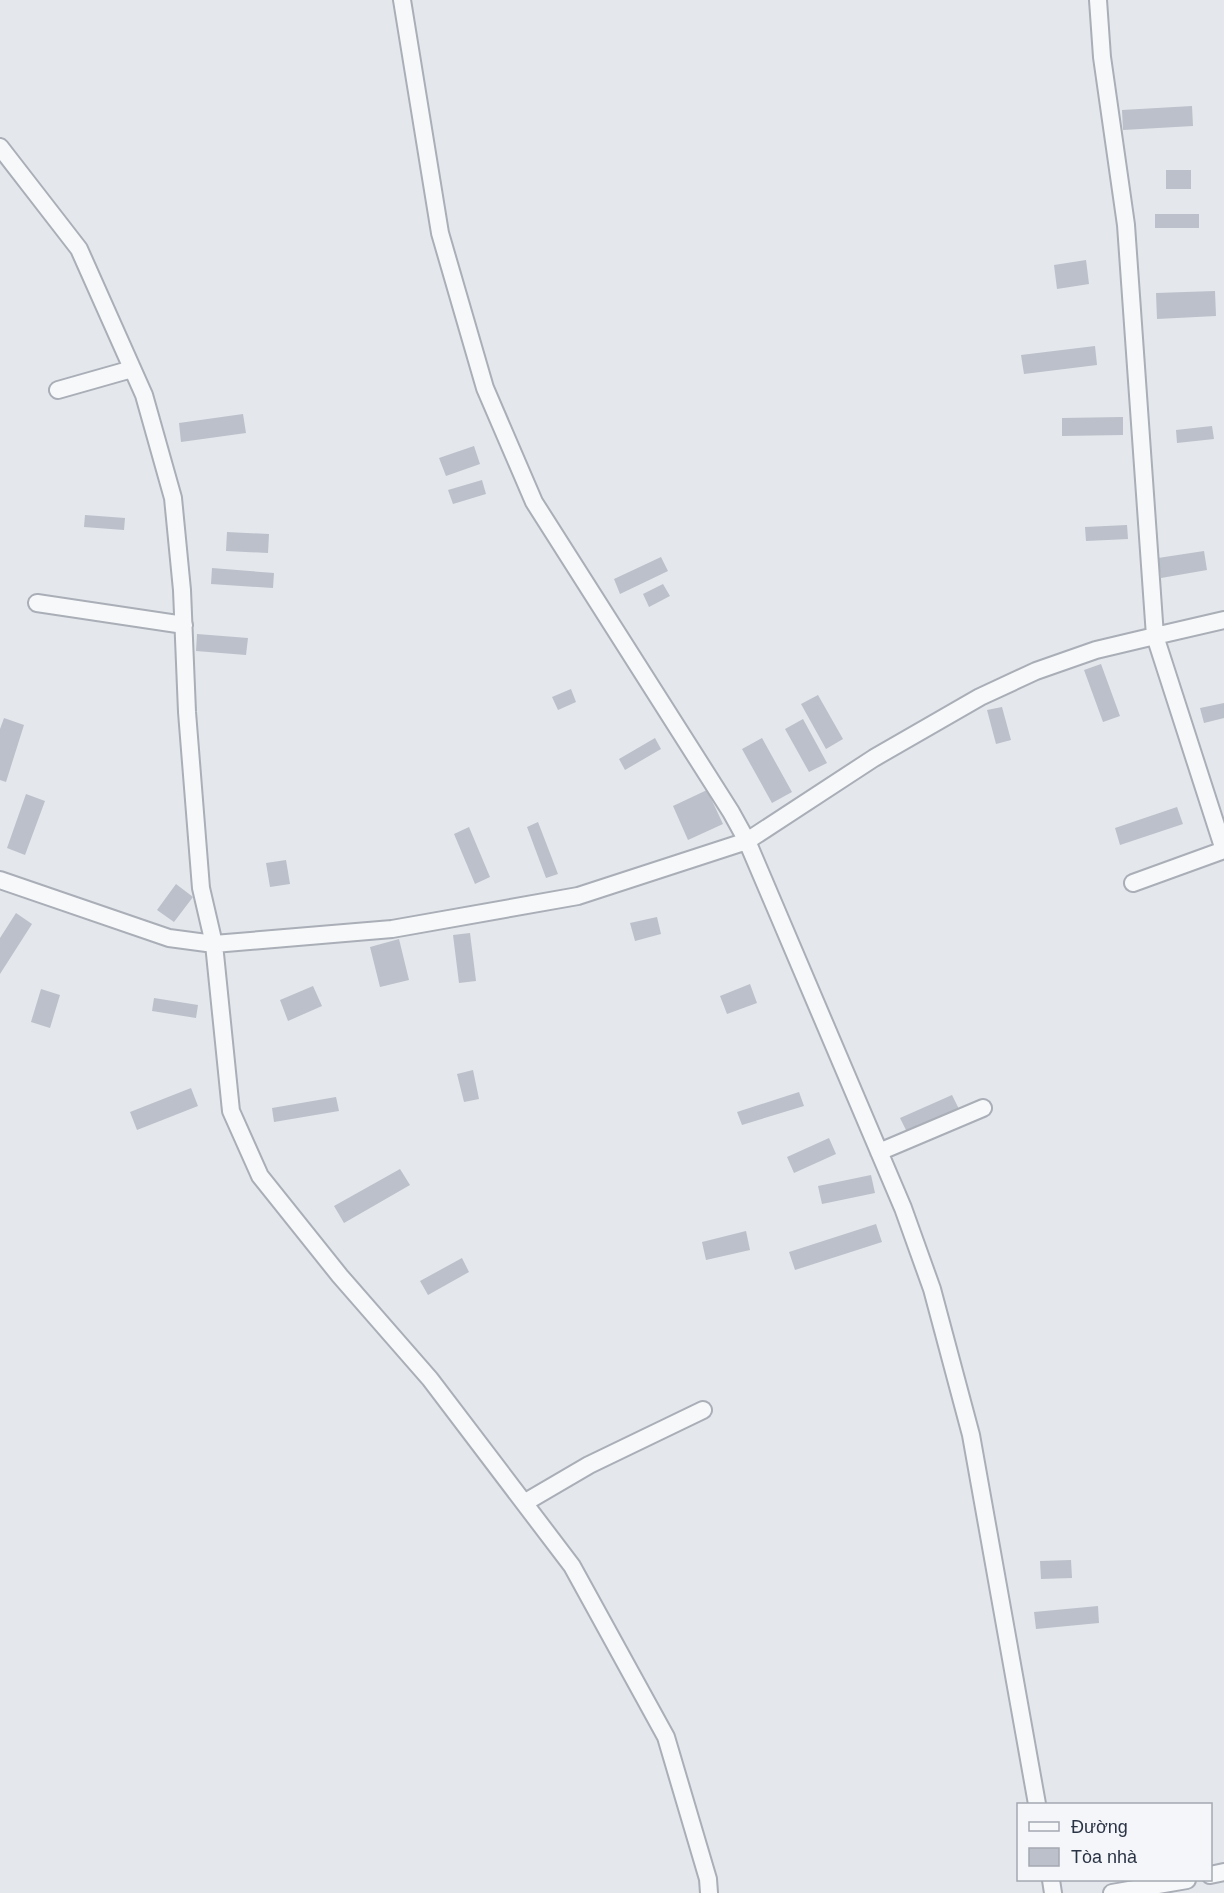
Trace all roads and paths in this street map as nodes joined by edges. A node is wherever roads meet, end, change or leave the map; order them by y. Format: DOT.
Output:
graph roads {
  1 [pos="402,0"];
  2 [pos="1098,0"];
  3 [pos="0,147"];
  4 [pos="132,369"];
  5 [pos="58,390"];
  6 [pos="37,603"];
  7 [pos="1224,620"];
  8 [pos="184,625"];
  9 [pos="1155,636"];
  10 [pos="747,841"];
  11 [pos="1224,850"];
  12 [pos="0,880"];
  13 [pos="1133,883"];
  14 [pos="214,944"];
  15 [pos="983,1108"];
  16 [pos="879,1152"];
  17 [pos="703,1410"];
  18 [pos="524,1503"];
  19 [pos="1037,1803"];
  20 [pos="1181,1881"];
  21 [pos="709,1893"];
  22 [pos="1112,1893"];
  1 -- 10 [label="street"];
  2 -- 9 [label="street"];
  3 -- 4 [label="street"];
  4 -- 5 [label="street"];
  4 -- 8 [label="street"];
  6 -- 8 [label="street"];
  7 -- 9 [label="street"];
  8 -- 14 [label="street"];
  9 -- 10 [label="street"];
  9 -- 11 [label="street"];
  10 -- 14 [label="street"];
  10 -- 16 [label="street"];
  11 -- 13 [label="street"];
  12 -- 14 [label="street"];
  14 -- 18 [label="street"];
  15 -- 16 [label="street"];
  16 -- 19 [label="street"];
  17 -- 18 [label="street"];
  18 -- 21 [label="street"];
  20 -- 22 [label="street"];
}
